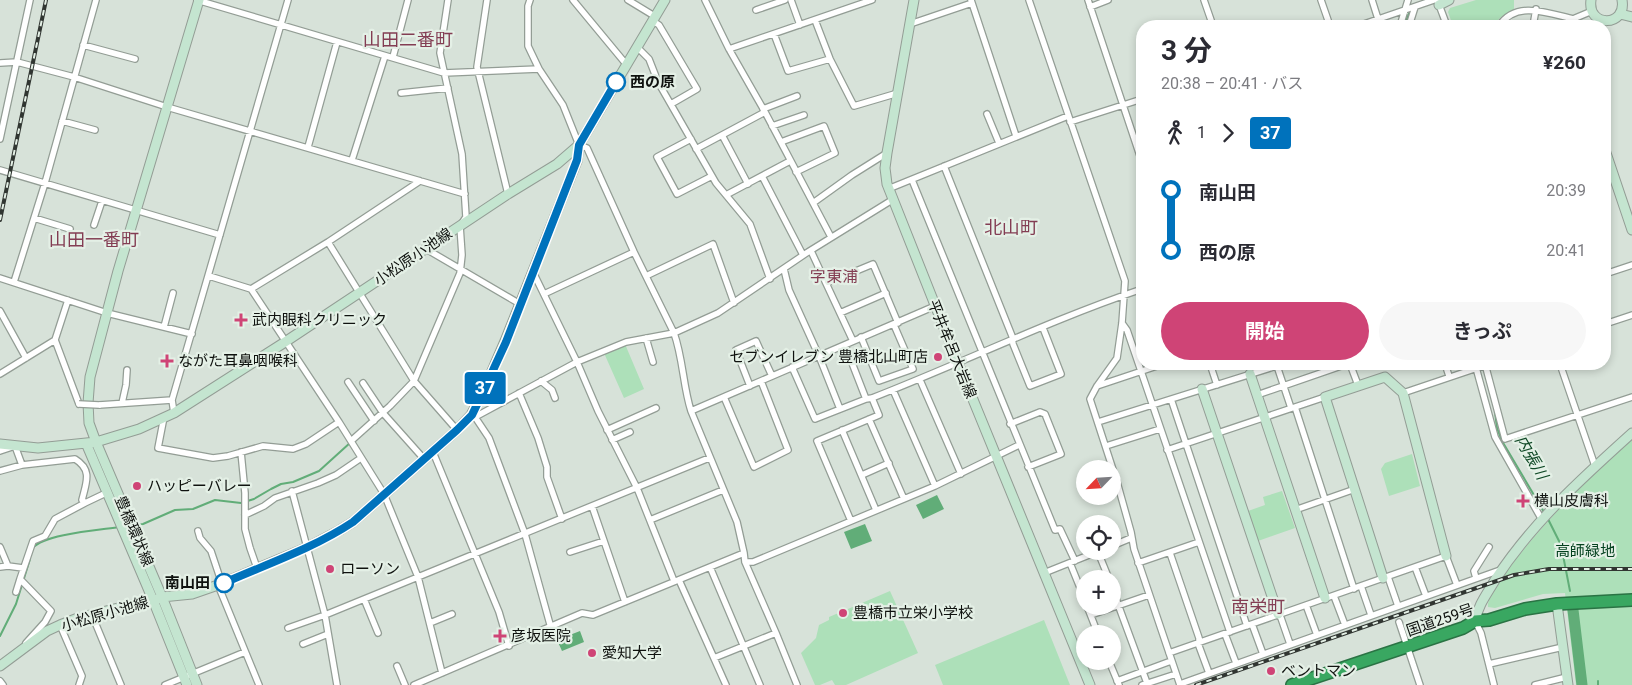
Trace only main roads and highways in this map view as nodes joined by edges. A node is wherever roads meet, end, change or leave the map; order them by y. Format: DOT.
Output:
graph roads {
  1 [pos="198,0"];
  2 [pos="665,0"];
  3 [pos="914,0"];
  4 [pos="1449,0"];
  5 [pos="1437,2"];
  6 [pos="1622,7"];
  7 [pos="1632,12"];
  8 [pos="1595,13"];
  9 [pos="1632,17"];
  10 [pos="579,145"];
  11 [pos="1611,165"];
  12 [pos="1629,210"];
  13 [pos="1632,230"];
  14 [pos="1250,374"];
  15 [pos="1202,389"];
  16 [pos="1632,432"];
  17 [pos="91,443"];
  18 [pos="0,444"];
  19 [pos="1446,556"];
  20 [pos="1385,578"];
  21 [pos="1330,597"];
  22 [pos="158,599"];
  23 [pos="1632,600"];
  24 [pos="1557,604"];
  25 [pos="1278,614"];
  26 [pos="1475,621"];
  27 [pos="0,666"];
  28 [pos="188,679"];
  29 [pos="1567,681"];
  30 [pos="197,685"];
  31 [pos="1090,685"];
  32 [pos="1292,685"];
  1 -- 17 [label="main road"];
  2 -- 10 [label="main road, 小松原小池線"];
  3 -- 31 [label="main road, 平井牟呂大岩線"];
  4 -- 5 [label="main road"];
  6 -- 7 [label="main road"];
  6 -- 8 [label="main road"];
  6 -- 9 [label="main road"];
  10 -- 17 [label="main road, 小松原小池線"];
  10 -- 22 [label="main road, 小松原小池線"];
  11 -- 12 [label="main road"];
  12 -- 13 [label="main road"];
  14 -- 21 [label="main road"];
  15 -- 25 [label="main road"];
  16 -- 26 [label="main road"];
  17 -- 18 [label="main road"];
  17 -- 22 [label="main road, 豊橋環状線"];
  17 -- 22 [label="main road, 豊橋環状線"];
  19 -- 20 [label="main road"];
  22 -- 27 [label="main road, 小松原小池線"];
  22 -- 28 [label="main road, 豊橋環状線"];
  23 -- 24 [label="highway, 国道259号"];
  24 -- 26 [label="highway, 国道259号"];
  24 -- 29 [label="main road"];
  26 -- 32 [label="highway, 国道259号"];
  28 -- 30 [label="main road, 豊橋環状線"];
}
